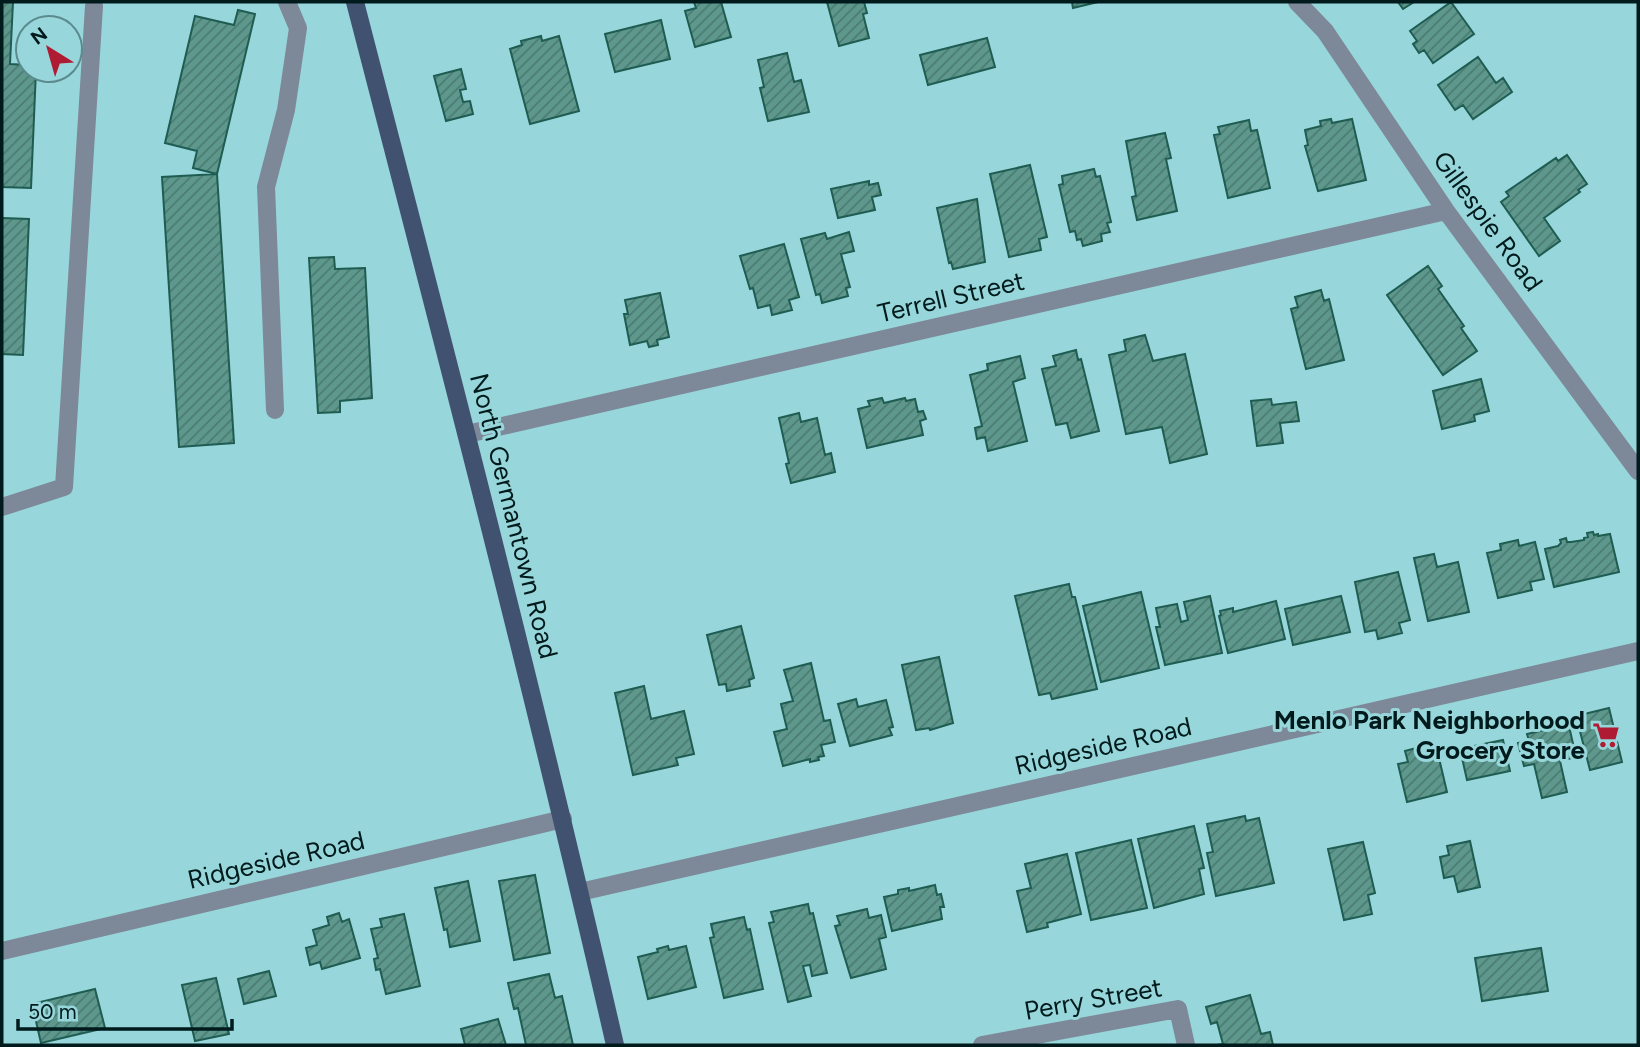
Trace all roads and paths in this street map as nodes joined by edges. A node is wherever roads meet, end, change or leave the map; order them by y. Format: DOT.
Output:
graph roads {
  1 [pos="287,2"];
  2 [pos="355,2"];
  3 [pos="1297,2"];
  4 [pos="94,6"];
  5 [pos="1446,211"];
  6 [pos="275,410"];
  7 [pos="467,434"];
  8 [pos="1638,471"];
  9 [pos="2,507"];
  10 [pos="1638,651"];
  11 [pos="563,820"];
  12 [pos="580,892"];
  13 [pos="2,951"];
  14 [pos="615,1045"];
  15 [pos="982,1045"];
  16 [pos="1186,1045"];
  1 -- 6 [label="street"];
  2 -- 7 [label="main road, North Germantown Road"];
  3 -- 5 [label="street, Gillespie Road"];
  4 -- 9 [label="street"];
  5 -- 7 [label="street, Terrell Street"];
  5 -- 8 [label="street, Gillespie Road"];
  7 -- 11 [label="main road, North Germantown Road"];
  10 -- 12 [label="street, Ridgeside Road"];
  11 -- 12 [label="main road, North Germantown Road"];
  11 -- 13 [label="street, Ridgeside Road"];
  12 -- 14 [label="main road, North Germantown Road"];
  15 -- 16 [label="street, Perry Street"];
}
